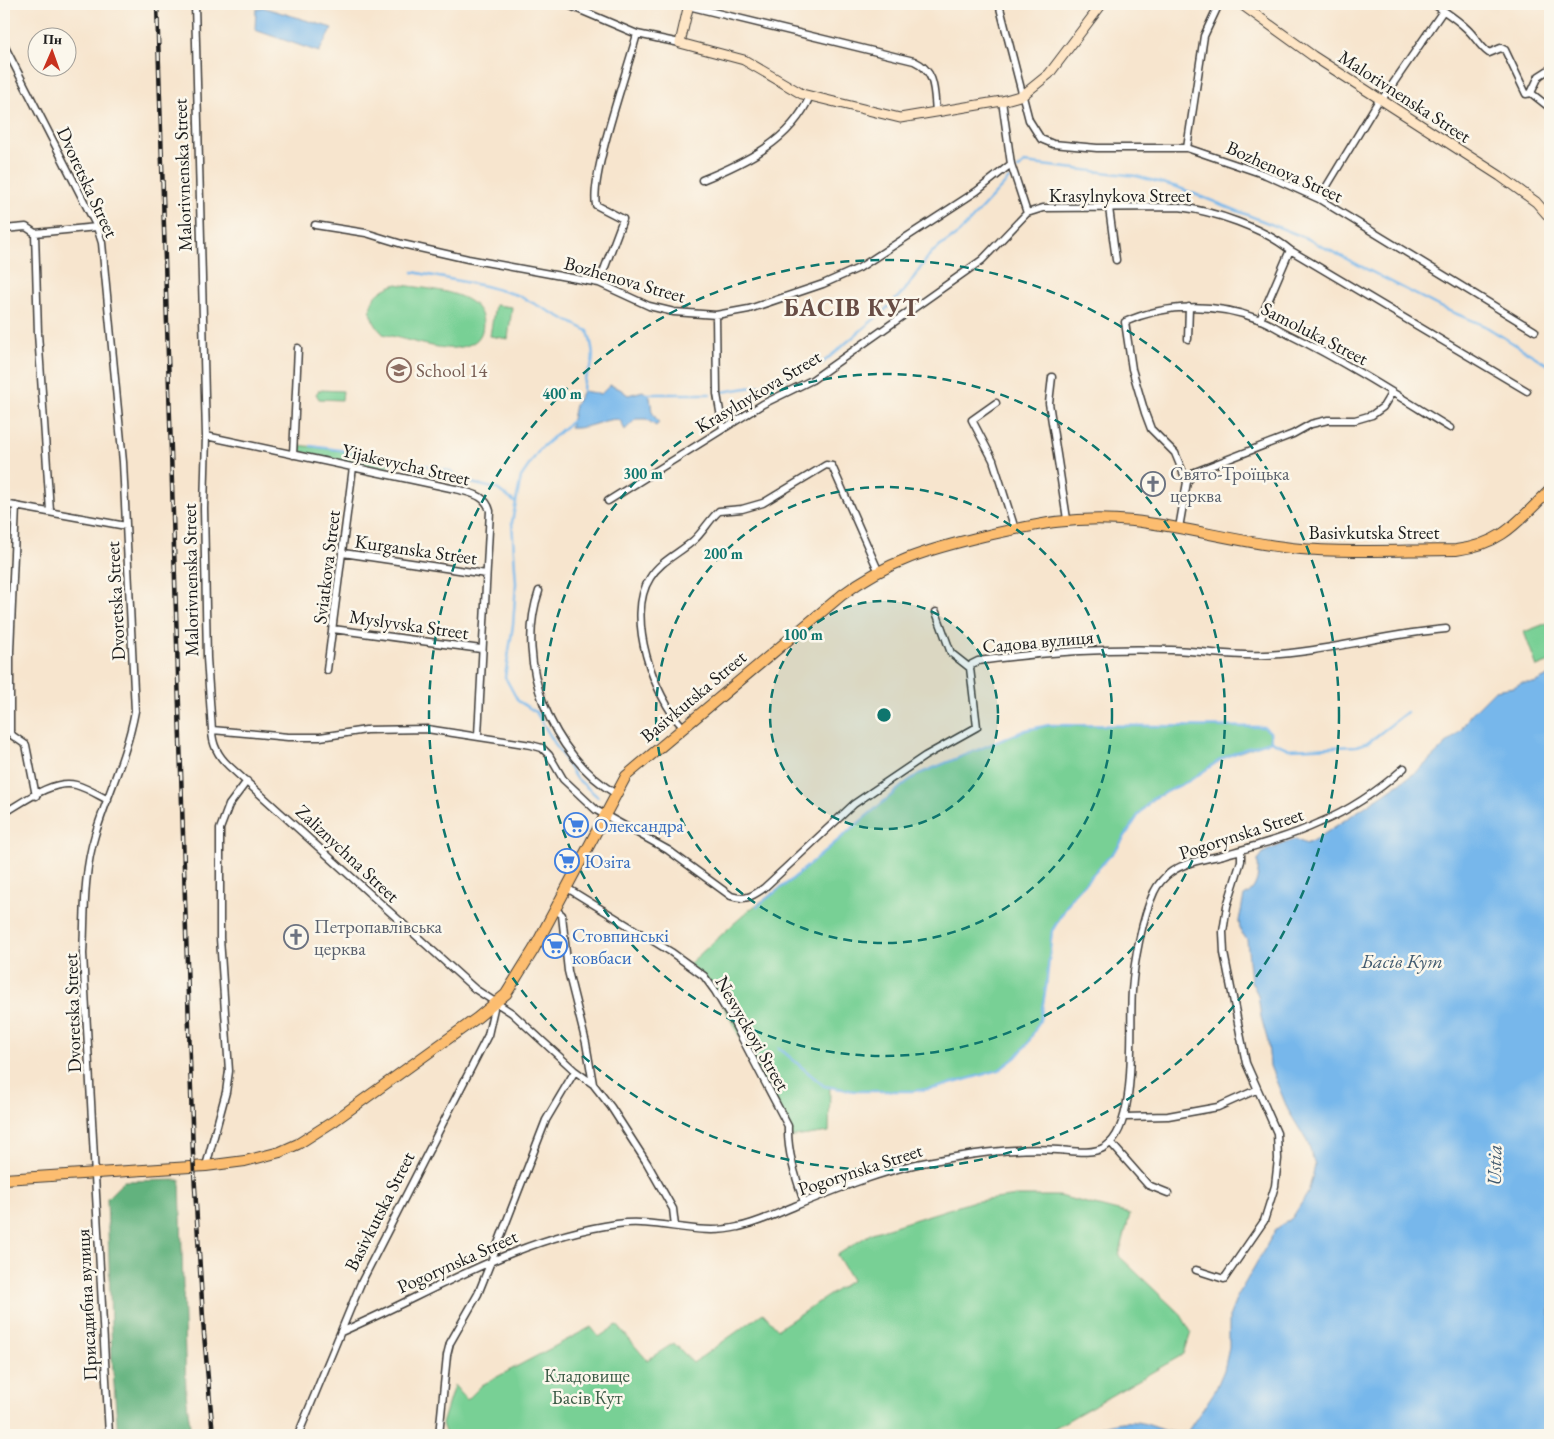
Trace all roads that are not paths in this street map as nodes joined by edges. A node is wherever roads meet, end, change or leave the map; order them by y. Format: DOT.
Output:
graph roads {
  1 [pos="195,4"];
  2 [pos="566,4"];
  3 [pos="593,4"];
  4 [pos="998,4"];
  5 [pos="1102,4"];
  6 [pos="1219,4"];
  7 [pos="1241,4"];
  8 [pos="1434,4"];
  9 [pos="688,5"];
  10 [pos="1442,10"];
  11 [pos="592,13"];
  12 [pos="637,34"];
  13 [pos="680,43"];
  14 [pos="4,45"];
  15 [pos="1550,69"];
  16 [pos="1531,93"];
  17 [pos="1023,95"];
  18 [pos="810,96"];
  19 [pos="1380,100"];
  20 [pos="1002,102"];
  21 [pos="1550,108"];
  22 [pos="936,112"];
  23 [pos="1187,148"];
  24 [pos="1011,164"];
  25 [pos="702,180"];
  26 [pos="1319,199"];
  27 [pos="1109,208"];
  28 [pos="1027,213"];
  29 [pos="1550,218"];
  30 [pos="315,225"];
  31 [pos="97,227"];
  32 [pos="4,229"];
  33 [pos="35,233"];
  34 [pos="1290,250"];
  35 [pos="1116,260"];
  36 [pos="599,283"];
  37 [pos="1189,307"];
  38 [pos="716,315"];
  39 [pos="1260,320"];
  40 [pos="1534,331"];
  41 [pos="1188,339"];
  42 [pos="298,348"];
  43 [pos="1052,377"];
  44 [pos="1527,391"];
  45 [pos="1392,392"];
  46 [pos="996,403"];
  47 [pos="1450,428"];
  48 [pos="723,429"];
  49 [pos="206,436"];
  50 [pos="293,454"];
  51 [pos="353,467"];
  52 [pos="1187,482"];
  53 [pos="1550,490"];
  54 [pos="608,501"];
  55 [pos="4,504"];
  56 [pos="16,506"];
  57 [pos="50,511"];
  58 [pos="1067,519"];
  59 [pos="126,526"];
  60 [pos="1178,528"];
  61 [pos="1015,529"];
  62 [pos="343,553"];
  63 [pos="878,570"];
  64 [pos="486,574"];
  65 [pos="539,591"];
  66 [pos="936,612"];
  67 [pos="333,629"];
  68 [pos="1446,629"];
  69 [pos="481,649"];
  70 [pos="970,668"];
  71 [pos="327,670"];
  72 [pos="683,727"];
  73 [pos="212,730"];
  74 [pos="478,735"];
  75 [pos="1404,768"];
  76 [pos="247,781"];
  77 [pos="616,794"];
  78 [pos="36,796"];
  79 [pos="108,800"];
  80 [pos="4,813"];
  81 [pos="604,816"];
  82 [pos="1241,850"];
  83 [pos="568,888"];
  84 [pos="556,910"];
  85 [pos="495,1004"];
  86 [pos="575,1071"];
  87 [pos="593,1084"];
  88 [pos="1256,1090"];
  89 [pos="1125,1117"];
  90 [pos="1111,1143"];
  91 [pos="206,1166"];
  92 [pos="94,1172"];
  93 [pos="4,1178"];
  94 [pos="1168,1193"];
  95 [pos="804,1202"];
  96 [pos="676,1226"];
  97 [pos="492,1259"];
  98 [pos="1196,1270"];
  99 [pos="341,1332"];
  100 [pos="109,1435"];
  101 [pos="298,1435"];
  102 [pos="439,1435"];
  1 -- 49 [label="street, Malorivnenska Street"];
  2 -- 11 [label="street"];
  3 -- 11 [label="street"];
  4 -- 17 [label="street, Bozhenova Street"];
  5 -- 17 [label="street"];
  6 -- 23 [label="street"];
  7 -- 19 [label="street, Malorivnenska Street"];
  8 -- 10 [label="street"];
  9 -- 13 [label="street"];
  9 -- 22 [label="street"];
  10 -- 16 [label="street"];
  10 -- 19 [label="street"];
  11 -- 12 [label="street"];
  12 -- 13 [label="street"];
  12 -- 36 [label="street"];
  13 -- 18 [label="street"];
  14 -- 31 [label="street, Dvoretska Street"];
  15 -- 16 [label="street"];
  16 -- 21 [label="street"];
  17 -- 20 [label="street"];
  17 -- 23 [label="street, Bozhenova Street"];
  18 -- 22 [label="street"];
  18 -- 25 [label="street"];
  19 -- 26 [label="street"];
  19 -- 29 [label="street, Malorivnenska Street"];
  20 -- 22 [label="street"];
  20 -- 24 [label="street"];
  23 -- 26 [label="street, Bozhenova Street"];
  24 -- 28 [label="street"];
  24 -- 38 [label="street, Bozhenova Street"];
  26 -- 40 [label="street, Bozhenova Street"];
  27 -- 28 [label="street, Krasylnykova Street"];
  27 -- 34 [label="street, Krasylnykova Street"];
  27 -- 35 [label="street"];
  28 -- 48 [label="street, Krasylnykova Street"];
  30 -- 36 [label="street, Bozhenova Street"];
  31 -- 33 [label="street"];
  31 -- 59 [label="street, Dvoretska Street"];
  32 -- 33 [label="street"];
  33 -- 57 [label="street"];
  34 -- 39 [label="street"];
  34 -- 44 [label="street, Krasylnykova Street"];
  36 -- 38 [label="street, Bozhenova Street"];
  37 -- 39 [label="street, Samoluka Street"];
  37 -- 41 [label="street"];
  37 -- 52 [label="street, Samoluka Street"];
  38 -- 48 [label="street"];
  39 -- 45 [label="street, Samoluka Street"];
  42 -- 50 [label="street"];
  43 -- 58 [label="street"];
  45 -- 47 [label="street, Samoluka Street"];
  45 -- 52 [label="street"];
  46 -- 61 [label="street"];
  48 -- 54 [label="street, Krasylnykova Street"];
  49 -- 50 [label="street, Yijakevycha Street"];
  49 -- 73 [label="street, Malorivnenska Street"];
  50 -- 51 [label="street, Yijakevycha Street"];
  51 -- 62 [label="street, Sviatkova Street"];
  51 -- 64 [label="street, Yijakevycha Street"];
  52 -- 60 [label="street"];
  53 -- 60 [label="main road, Basivkutska Street"];
  55 -- 56 [label="street"];
  56 -- 57 [label="street"];
  56 -- 78 [label="street"];
  57 -- 59 [label="street"];
  58 -- 60 [label="main road, Basivkutska Street"];
  58 -- 61 [label="main road, Basivkutska Street"];
  59 -- 79 [label="street, Dvoretska Street"];
  61 -- 63 [label="main road, Basivkutska Street"];
  62 -- 64 [label="street, Kurganska Street"];
  62 -- 67 [label="street, Sviatkova Street"];
  63 -- 72 [label="main road, Basivkutska Street"];
  63 -- 72 [label="street"];
  64 -- 69 [label="street, Yijakevycha Street"];
  65 -- 77 [label="street"];
  66 -- 70 [label="street"];
  67 -- 69 [label="street, Myslyvska Street"];
  67 -- 71 [label="street, Sviatkova Street"];
  68 -- 70 [label="street, Садова вулиця"];
  69 -- 74 [label="street, Yijakevycha Street"];
  70 -- 81 [label="street, Садова вулиця"];
  72 -- 77 [label="main road, Basivkutska Street"];
  73 -- 74 [label="street"];
  73 -- 76 [label="street, Zaliznychna Street"];
  74 -- 81 [label="street"];
  75 -- 82 [label="street, Pogorynska Street"];
  76 -- 85 [label="street, Zaliznychna Street"];
  76 -- 91 [label="street"];
  77 -- 81 [label="main road, Basivkutska Street"];
  78 -- 79 [label="street"];
  78 -- 80 [label="street"];
  79 -- 92 [label="street, Dvoretska Street"];
  81 -- 83 [label="main road, Basivkutska Street"];
  82 -- 88 [label="street"];
  82 -- 89 [label="street, Pogorynska Street"];
  83 -- 84 [label="main road, Basivkutska Street"];
  83 -- 95 [label="street, Nesvyckoyi Street"];
  84 -- 85 [label="main road, Basivkutska Street"];
  84 -- 87 [label="street, Zaliznychna Street"];
  85 -- 86 [label="street, Zaliznychna Street"];
  85 -- 91 [label="main road, Basivkutska Street"];
  85 -- 99 [label="street, Basivkutska Street"];
  86 -- 87 [label="street, Zaliznychna Street"];
  86 -- 97 [label="street"];
  87 -- 96 [label="street, Zaliznychna Street"];
  88 -- 89 [label="street"];
  88 -- 98 [label="street"];
  89 -- 90 [label="street, Pogorynska Street"];
  90 -- 94 [label="street"];
  90 -- 95 [label="street, Pogorynska Street"];
  91 -- 92 [label="main road, Basivkutska Street"];
  92 -- 93 [label="main road, Basivkutska Street"];
  92 -- 100 [label="street, Присадибна вулиця"];
  95 -- 96 [label="street, Pogorynska Street"];
  96 -- 97 [label="street, Pogorynska Street"];
  97 -- 99 [label="street, Pogorynska Street"];
  97 -- 102 [label="street"];
  99 -- 101 [label="street, Basivkutska Street"];
}
